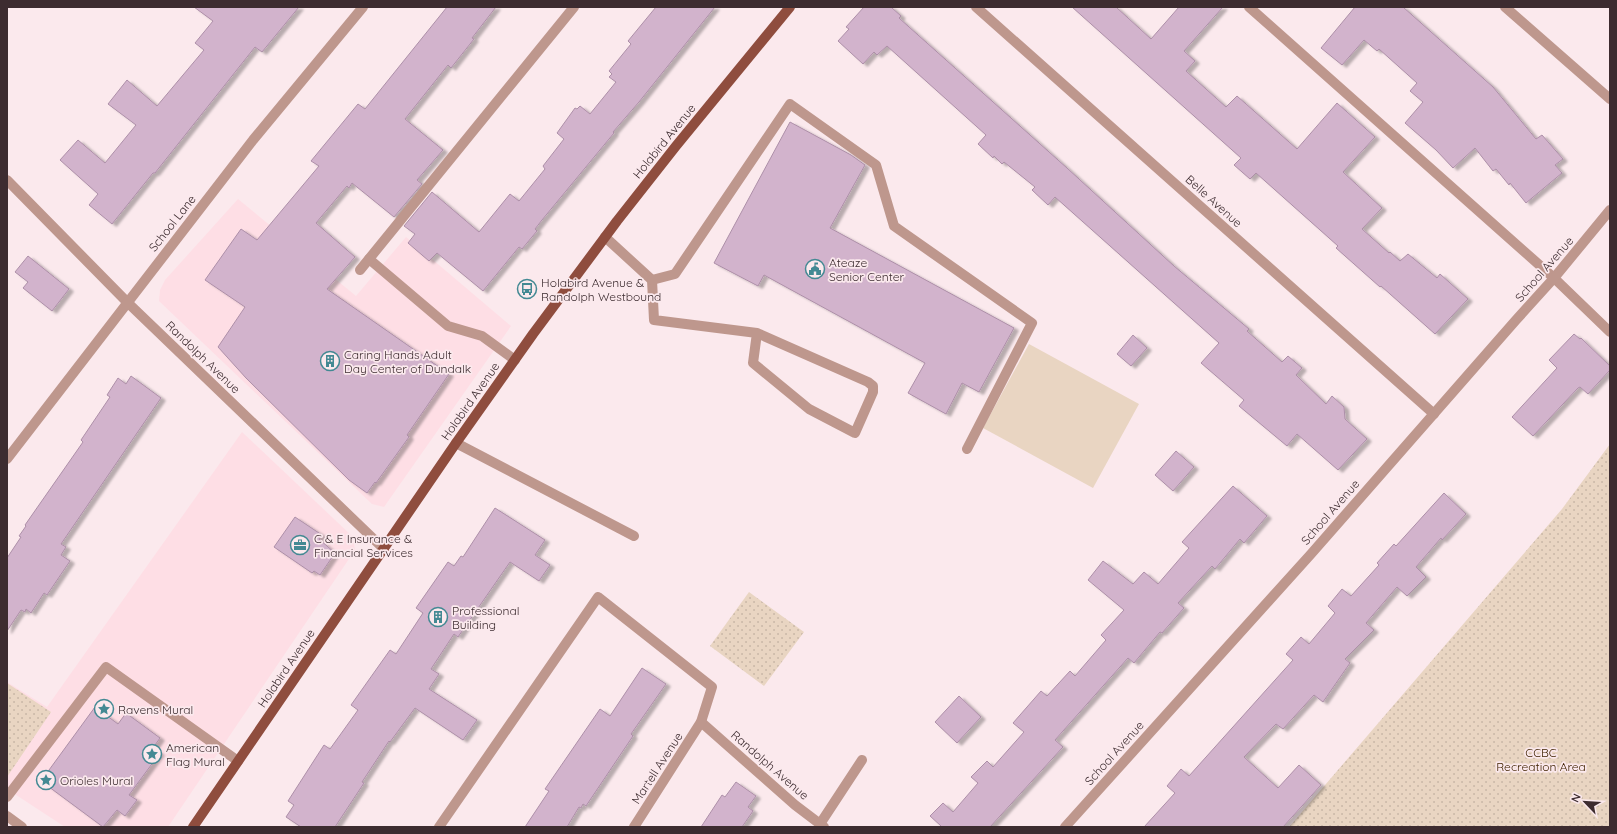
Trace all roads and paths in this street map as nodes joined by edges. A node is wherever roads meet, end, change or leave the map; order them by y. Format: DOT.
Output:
graph roads {
  1 [pos="363,7"];
  2 [pos="574,7"];
  3 [pos="790,7"];
  4 [pos="976,7"];
  5 [pos="1249,7"];
  6 [pos="1505,7"];
  7 [pos="1610,99"];
  8 [pos="7,180"];
  9 [pos="1610,210"];
  10 [pos="605,237"];
  11 [pos="369,259"];
  12 [pos="360,270"];
  13 [pos="1554,278"];
  14 [pos="652,280"];
  15 [pos="127,302"];
  16 [pos="1610,332"];
  17 [pos="757,333"];
  18 [pos="515,360"];
  19 [pos="1434,414"];
  20 [pos="456,443"];
  21 [pos="967,449"];
  22 [pos="7,459"];
  23 [pos="634,536"];
  24 [pos="384,549"];
  25 [pos="701,722"];
  26 [pos="862,760"];
  27 [pos="238,761"];
  28 [pos="7,798"];
  29 [pos="7,816"];
  30 [pos="822,825"];
  31 [pos="22,827"];
  32 [pos="193,827"];
  33 [pos="439,827"];
  34 [pos="634,827"];
  35 [pos="1065,827"];
  1 -- 15 [label="street, School Lane"];
  2 -- 11 [label="street"];
  3 -- 10 [label="main road, Holabird Avenue"];
  4 -- 19 [label="street, Belle Avenue"];
  5 -- 13 [label="street"];
  6 -- 7 [label="street"];
  8 -- 15 [label="street, Randolph Avenue"];
  9 -- 13 [label="street, School Avenue"];
  10 -- 14 [label="street"];
  10 -- 18 [label="main road, Holabird Avenue"];
  11 -- 12 [label="street"];
  11 -- 18 [label="street"];
  13 -- 16 [label="street"];
  13 -- 19 [label="street, School Avenue"];
  14 -- 17 [label="street"];
  14 -- 21 [label="street"];
  15 -- 22 [label="street, School Lane"];
  15 -- 24 [label="street, Randolph Avenue"];
  17 -- 17 [label="street"];
  18 -- 20 [label="main road, Holabird Avenue"];
  19 -- 35 [label="street, School Avenue"];
  20 -- 23 [label="street"];
  20 -- 24 [label="main road, Holabird Avenue"];
  24 -- 27 [label="main road, Holabird Avenue"];
  25 -- 30 [label="street, Randolph Avenue"];
  25 -- 33 [label="street, Martell Avenue"];
  25 -- 34 [label="street, Martell Avenue"];
  26 -- 30 [label="street"];
  27 -- 28 [label="street"];
  27 -- 32 [label="main road, Holabird Avenue"];
  29 -- 31 [label="street"];
}
